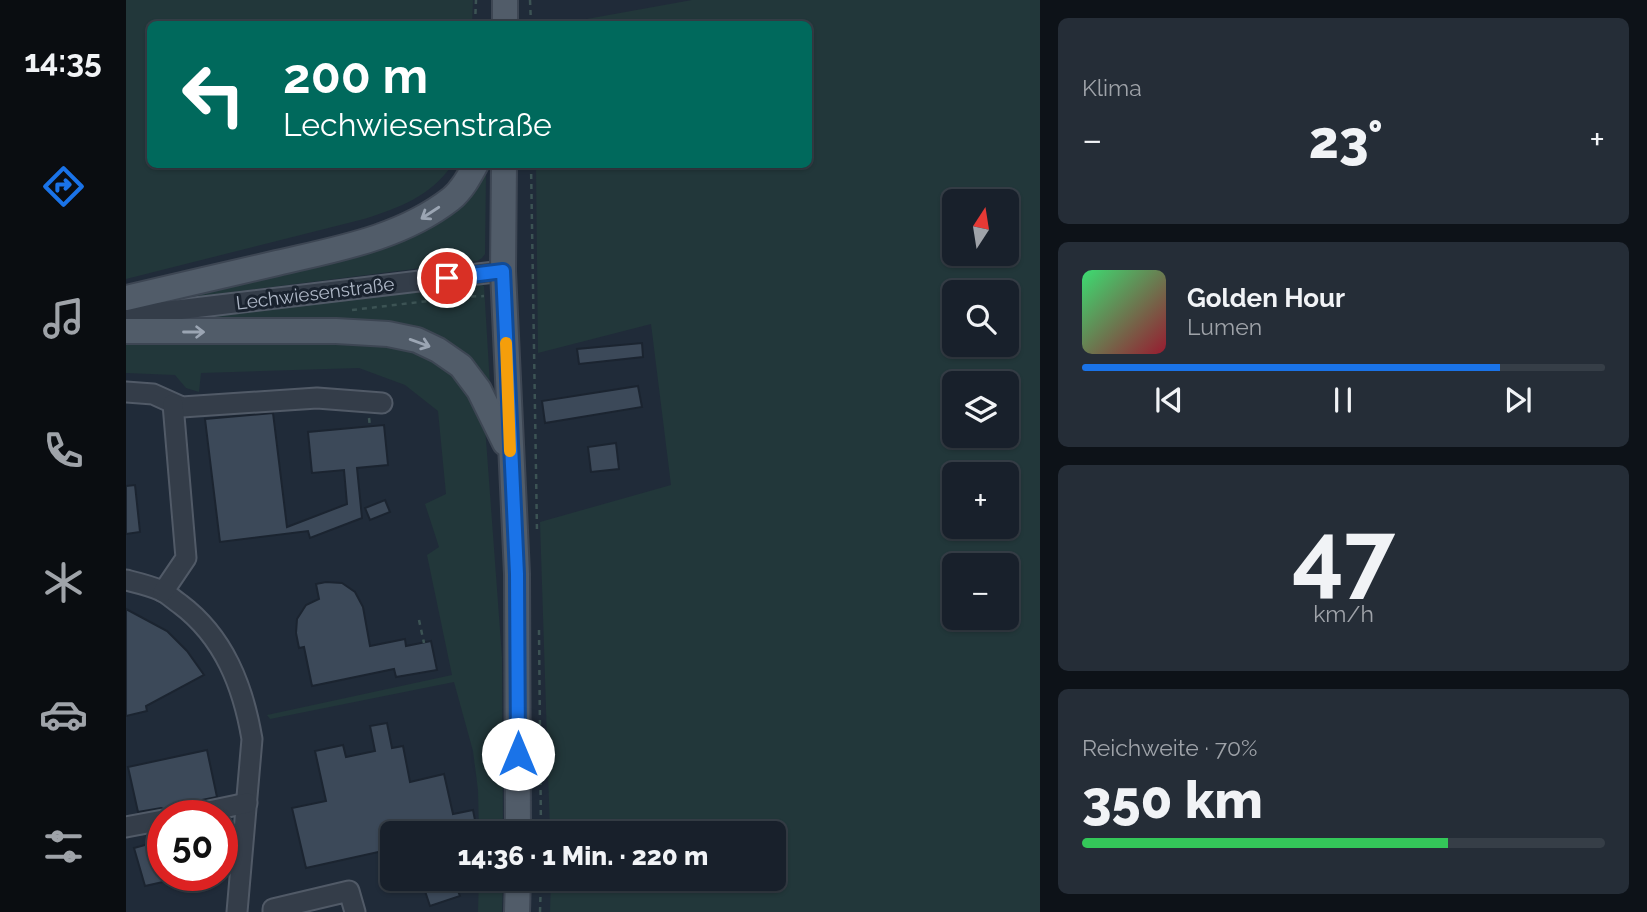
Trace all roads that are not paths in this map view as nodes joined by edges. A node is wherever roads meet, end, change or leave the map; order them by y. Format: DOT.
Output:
graph roads {
  1 [pos="505,0"];
  2 [pos="505,21"];
  3 [pos="474,168"];
  4 [pos="504,168"];
  5 [pos="504,283"];
  6 [pos="126,298"];
  7 [pos="126,316"];
  8 [pos="126,331"];
  9 [pos="126,392"];
  10 [pos="382,403"];
  11 [pos="173,404"];
  12 [pos="511,456"];
  13 [pos="126,580"];
  14 [pos="163,592"];
  15 [pos="247,803"];
  16 [pos="238,805"];
  17 [pos="518,821"];
  18 [pos="147,823"];
  19 [pos="126,827"];
  20 [pos="518,891"];
  21 [pos="237,912"];
  22 [pos="273,912"];
  23 [pos="355,912"];
  24 [pos="517,912"];
  1 -- 2 [label="main road"];
  3 -- 6 [label="main road, one-way"];
  4 -- 5 [label="main road"];
  5 -- 7 [label="street, Lechwiesenstraße"];
  5 -- 12 [label="main road"];
  8 -- 12 [label="main road, one-way"];
  9 -- 11 [label="street"];
  10 -- 11 [label="street"];
  11 -- 14 [label="street"];
  12 -- 17 [label="main road"];
  13 -- 14 [label="street"];
  14 -- 15 [label="street"];
  15 -- 16 [label="street"];
  15 -- 21 [label="street"];
  18 -- 19 [label="street"];
  20 -- 24 [label="main road"];
  22 -- 23 [label="street"];
}
